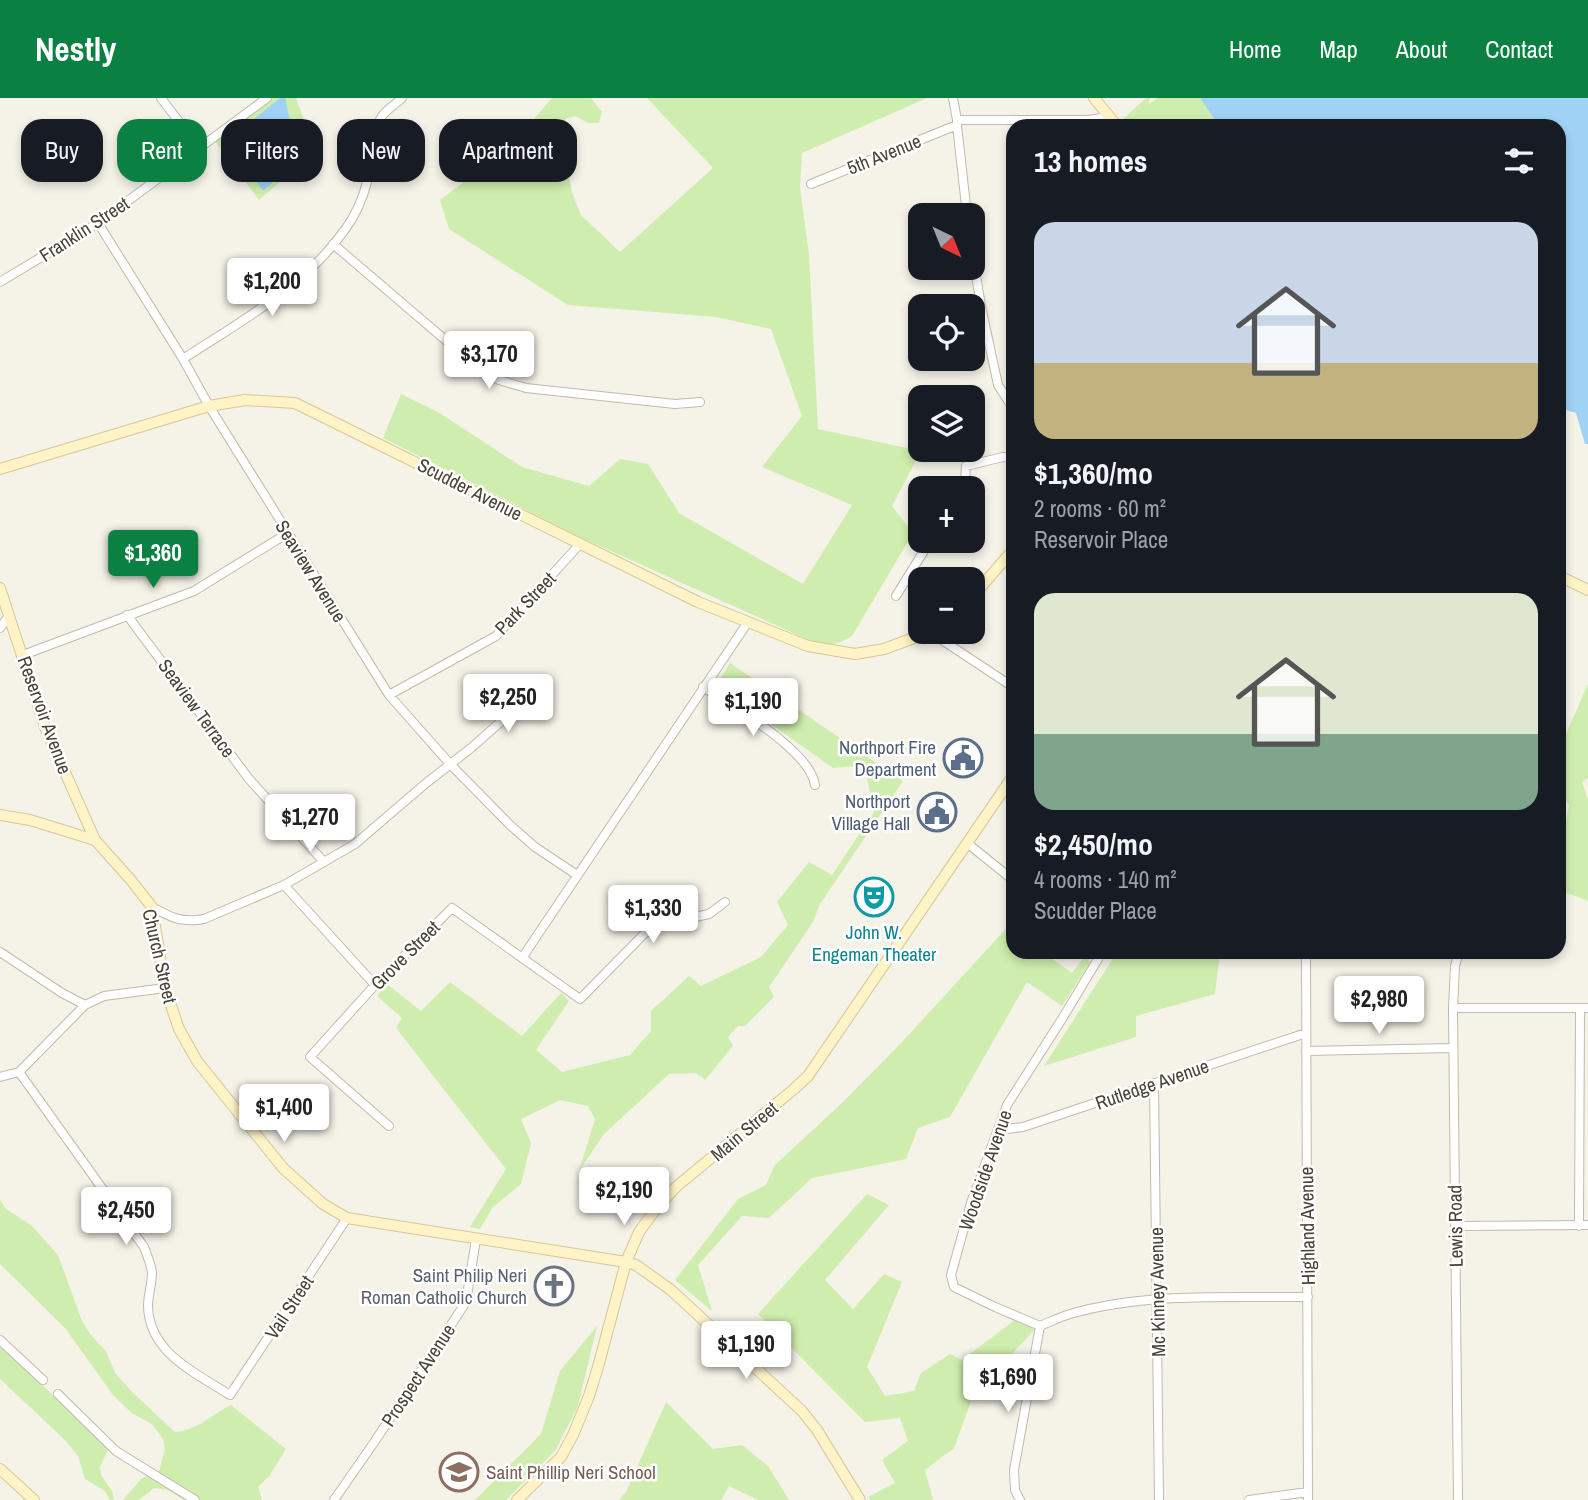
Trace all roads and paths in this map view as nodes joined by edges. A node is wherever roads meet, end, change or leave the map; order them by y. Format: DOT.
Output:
graph roads {
  1 [pos="161,98"];
  2 [pos="267,98"];
  3 [pos="402,98"];
  4 [pos="953,98"];
  5 [pos="1094,98"];
  6 [pos="1109,117"];
  7 [pos="177,119"];
  8 [pos="1094,119"];
  9 [pos="1006,122"];
  10 [pos="957,123"];
  11 [pos="207,141"];
  12 [pos="153,182"];
  13 [pos="811,184"];
  14 [pos="966,203"];
  15 [pos="98,223"];
  16 [pos="333,244"];
  17 [pos="977,280"];
  18 [pos="0,282"];
  19 [pos="183,359"];
  20 [pos="1006,397"];
  21 [pos="700,402"];
  22 [pos="209,406"];
  23 [pos="1006,457"];
  24 [pos="0,469"];
  25 [pos="965,476"];
  26 [pos="288,533"];
  27 [pos="580,544"];
  28 [pos="923,553"];
  29 [pos="1006,558"];
  30 [pos="1566,579"];
  31 [pos="985,582"];
  32 [pos="0,588"];
  33 [pos="1588,590"];
  34 [pos="896,596"];
  35 [pos="127,615"];
  36 [pos="9,616"];
  37 [pos="748,622"];
  38 [pos="0,628"];
  39 [pos="908,640"];
  40 [pos="948,644"];
  41 [pos="23,655"];
  42 [pos="547,681"];
  43 [pos="1006,682"];
  44 [pos="703,687"];
  45 [pos="389,695"];
  46 [pos="450,764"];
  47 [pos="815,785"];
  48 [pos="1006,786"];
  49 [pos="0,815"];
  50 [pos="95,840"];
  51 [pos="967,843"];
  52 [pos="324,862"];
  53 [pos="1006,874"];
  54 [pos="577,875"];
  55 [pos="284,886"];
  56 [pos="725,902"];
  57 [pos="152,907"];
  58 [pos="0,953"];
  59 [pos="522,958"];
  60 [pos="1098,959"];
  61 [pos="1306,959"];
  62 [pos="1457,959"];
  63 [pos="375,985"];
  64 [pos="164,988"];
  65 [pos="85,1005"];
  66 [pos="1453,1008"];
  67 [pos="1584,1008"];
  68 [pos="1306,1033"];
  69 [pos="1453,1048"];
  70 [pos="1306,1051"];
  71 [pos="19,1072"];
  72 [pos="0,1077"];
  73 [pos="1154,1083"];
  74 [pos="389,1126"];
  75 [pos="998,1130"];
  76 [pos="347,1218"];
  77 [pos="1584,1225"];
  78 [pos="1455,1226"];
  79 [pos="476,1239"];
  80 [pos="626,1262"];
  81 [pos="1308,1297"];
  82 [pos="1157,1298"];
  83 [pos="1040,1326"];
  84 [pos="0,1340"];
  85 [pos="43,1380"];
  86 [pos="58,1394"];
  87 [pos="0,1468"];
  88 [pos="1308,1496"];
  89 [pos="34,1500"];
  90 [pos="195,1500"];
  91 [pos="334,1500"];
  92 [pos="517,1500"];
  93 [pos="860,1500"];
  94 [pos="1020,1500"];
  95 [pos="1159,1500"];
  96 [pos="1249,1500"];
  97 [pos="1458,1500"];
  1 -- 7 [label="street"];
  2 -- 11 [label="street, Franklin Street"];
  3 -- 16 [label="street"];
  4 -- 10 [label="street"];
  5 -- 6 [label="main road"];
  6 -- 8 [label="street, 5th Avenue"];
  9 -- 10 [label="street, 5th Avenue"];
  10 -- 13 [label="street, 5th Avenue"];
  10 -- 14 [label="street"];
  12 -- 15 [label="street, Franklin Street"];
  15 -- 18 [label="street, Franklin Street"];
  15 -- 19 [label="street, Seaview Avenue"];
  16 -- 19 [label="street"];
  16 -- 21 [label="street"];
  17 -- 20 [label="street"];
  19 -- 22 [label="street, Seaview Avenue"];
  22 -- 24 [label="main road, Scudder Avenue"];
  22 -- 26 [label="street, Seaview Avenue"];
  22 -- 27 [label="main road, Scudder Avenue"];
  23 -- 25 [label="street"];
  26 -- 35 [label="street"];
  26 -- 45 [label="street, Seaview Avenue"];
  27 -- 37 [label="main road, Scudder Avenue"];
  27 -- 45 [label="street, Park Street"];
  28 -- 34 [label="street"];
  29 -- 31 [label="main road"];
  30 -- 33 [label="main road"];
  32 -- 36 [label="main road, Reservoir Avenue"];
  35 -- 41 [label="street"];
  35 -- 52 [label="street, Seaview Terrace"];
  36 -- 38 [label="street"];
  36 -- 41 [label="main road, Reservoir Avenue"];
  37 -- 39 [label="main road, Scudder Avenue"];
  37 -- 44 [label="street"];
  40 -- 43 [label="street"];
  41 -- 50 [label="main road, Reservoir Avenue"];
  42 -- 46 [label="street"];
  44 -- 47 [label="street"];
  44 -- 54 [label="street"];
  45 -- 46 [label="street, Seaview Avenue"];
  46 -- 52 [label="street"];
  46 -- 54 [label="street, Seaview Avenue"];
  48 -- 51 [label="main road, Main Street"];
  49 -- 50 [label="main road"];
  50 -- 57 [label="main road, Church Street"];
  51 -- 53 [label="street"];
  51 -- 80 [label="main road, Main Street"];
  52 -- 55 [label="street"];
  54 -- 59 [label="street"];
  55 -- 57 [label="street"];
  55 -- 63 [label="street"];
  56 -- 59 [label="street, Grove Street"];
  57 -- 64 [label="main road, Church Street"];
  58 -- 65 [label="street"];
  59 -- 63 [label="street, Grove Street"];
  60 -- 75 [label="street, Woodside Avenue"];
  61 -- 68 [label="street, Highland Avenue"];
  62 -- 66 [label="street, Lewis Road"];
  63 -- 74 [label="street, Grove Street"];
  64 -- 65 [label="street"];
  64 -- 76 [label="main road, Church Street"];
  65 -- 71 [label="street"];
  66 -- 67 [label="street"];
  66 -- 69 [label="street, Lewis Road"];
  67 -- 77 [label="street"];
  68 -- 70 [label="street, Highland Avenue"];
  68 -- 73 [label="street, Rutledge Avenue"];
  69 -- 70 [label="street"];
  69 -- 78 [label="street, Lewis Road"];
  70 -- 81 [label="street, Highland Avenue"];
  71 -- 72 [label="street"];
  71 -- 76 [label="street, Vail Street"];
  73 -- 75 [label="street, Rutledge Avenue"];
  73 -- 82 [label="street, Mc Kinney Avenue"];
  75 -- 83 [label="street, Woodside Avenue"];
  76 -- 79 [label="main road, Church Street"];
  77 -- 78 [label="street"];
  78 -- 97 [label="street, Lewis Road"];
  79 -- 80 [label="main road, Church Street"];
  79 -- 91 [label="street, Prospect Avenue"];
  80 -- 92 [label="main road, Main Street"];
  80 -- 93 [label="main road"];
  81 -- 82 [label="street"];
  81 -- 88 [label="street, Highland Avenue"];
  82 -- 83 [label="street"];
  82 -- 95 [label="street, Mc Kinney Avenue"];
  83 -- 94 [label="street"];
  84 -- 85 [label="street"];
  86 -- 90 [label="street"];
  87 -- 89 [label="main road"];
  88 -- 96 [label="street"];
}
